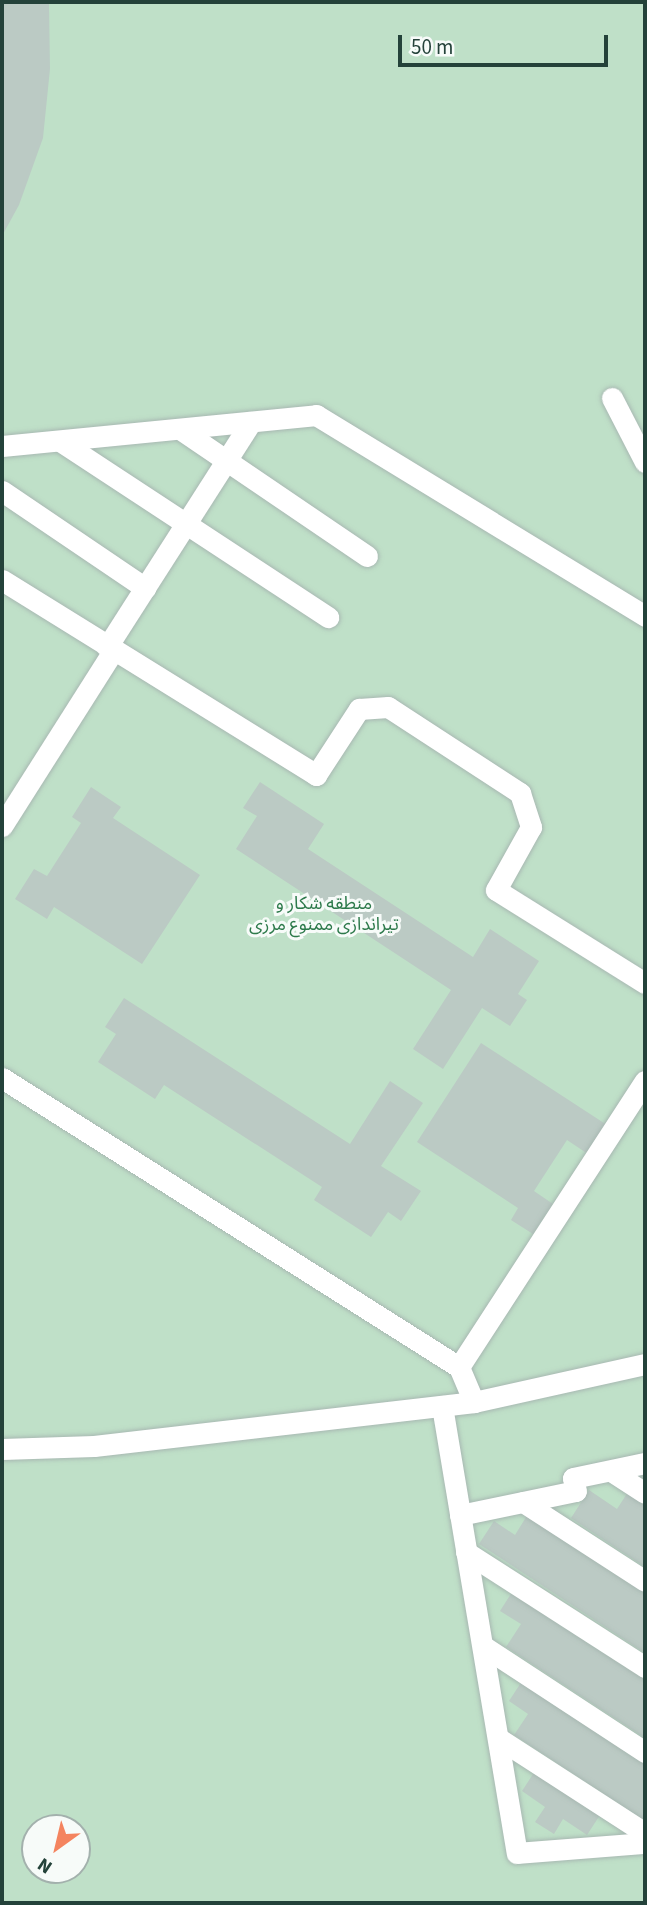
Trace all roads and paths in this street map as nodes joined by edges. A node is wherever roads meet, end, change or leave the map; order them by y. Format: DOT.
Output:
graph roads {
  1 [pos="612,398"];
  2 [pos="251,422"];
  3 [pos="180,429"];
  4 [pos="60,441"];
  5 [pos="2,446"];
  6 [pos="225,462"];
  7 [pos="645,462"];
  8 [pos="2,491"];
  9 [pos="185,526"];
  10 [pos="367,556"];
  11 [pos="2,580"];
  12 [pos="145,588"];
  13 [pos="328,617"];
  14 [pos="645,617"];
  15 [pos="110,649"];
  16 [pos="2,825"];
  17 [pos="645,983"];
  18 [pos="2,1078"];
  19 [pos="645,1081"];
  20 [pos="645,1364"];
  21 [pos="458,1367"];
  22 [pos="474,1402"];
  23 [pos="442,1406"];
  24 [pos="2,1449"];
  25 [pos="645,1463"];
  26 [pos="611,1471"];
  27 [pos="645,1493"];
  28 [pos="523,1502"];
  29 [pos="460,1515"];
  30 [pos="466,1552"];
  31 [pos="645,1581"];
  32 [pos="483,1646"];
  33 [pos="645,1667"];
  34 [pos="498,1738"];
  35 [pos="645,1752"];
  36 [pos="645,1833"];
  37 [pos="645,1843"];
  1 -- 7 [label="lane"];
  2 -- 3 [label="lane"];
  2 -- 6 [label="lane"];
  2 -- 14 [label="lane"];
  3 -- 4 [label="lane"];
  3 -- 6 [label="lane"];
  4 -- 5 [label="lane"];
  4 -- 9 [label="lane"];
  6 -- 9 [label="lane"];
  6 -- 10 [label="lane"];
  8 -- 12 [label="lane"];
  9 -- 12 [label="lane"];
  9 -- 13 [label="lane"];
  11 -- 15 [label="lane"];
  12 -- 15 [label="lane"];
  15 -- 16 [label="lane"];
  15 -- 17 [label="lane"];
  18 -- 21 [label="lane"];
  19 -- 21 [label="lane"];
  20 -- 22 [label="lane"];
  21 -- 22 [label="lane"];
  22 -- 23 [label="lane"];
  23 -- 24 [label="lane"];
  23 -- 29 [label="lane"];
  25 -- 26 [label="lane"];
  26 -- 27 [label="lane"];
  26 -- 28 [label="lane"];
  28 -- 29 [label="lane"];
  28 -- 31 [label="lane"];
  29 -- 30 [label="lane"];
  30 -- 32 [label="lane"];
  30 -- 33 [label="lane"];
  32 -- 34 [label="lane"];
  32 -- 35 [label="lane"];
  34 -- 36 [label="lane"];
  34 -- 37 [label="lane"];
}
